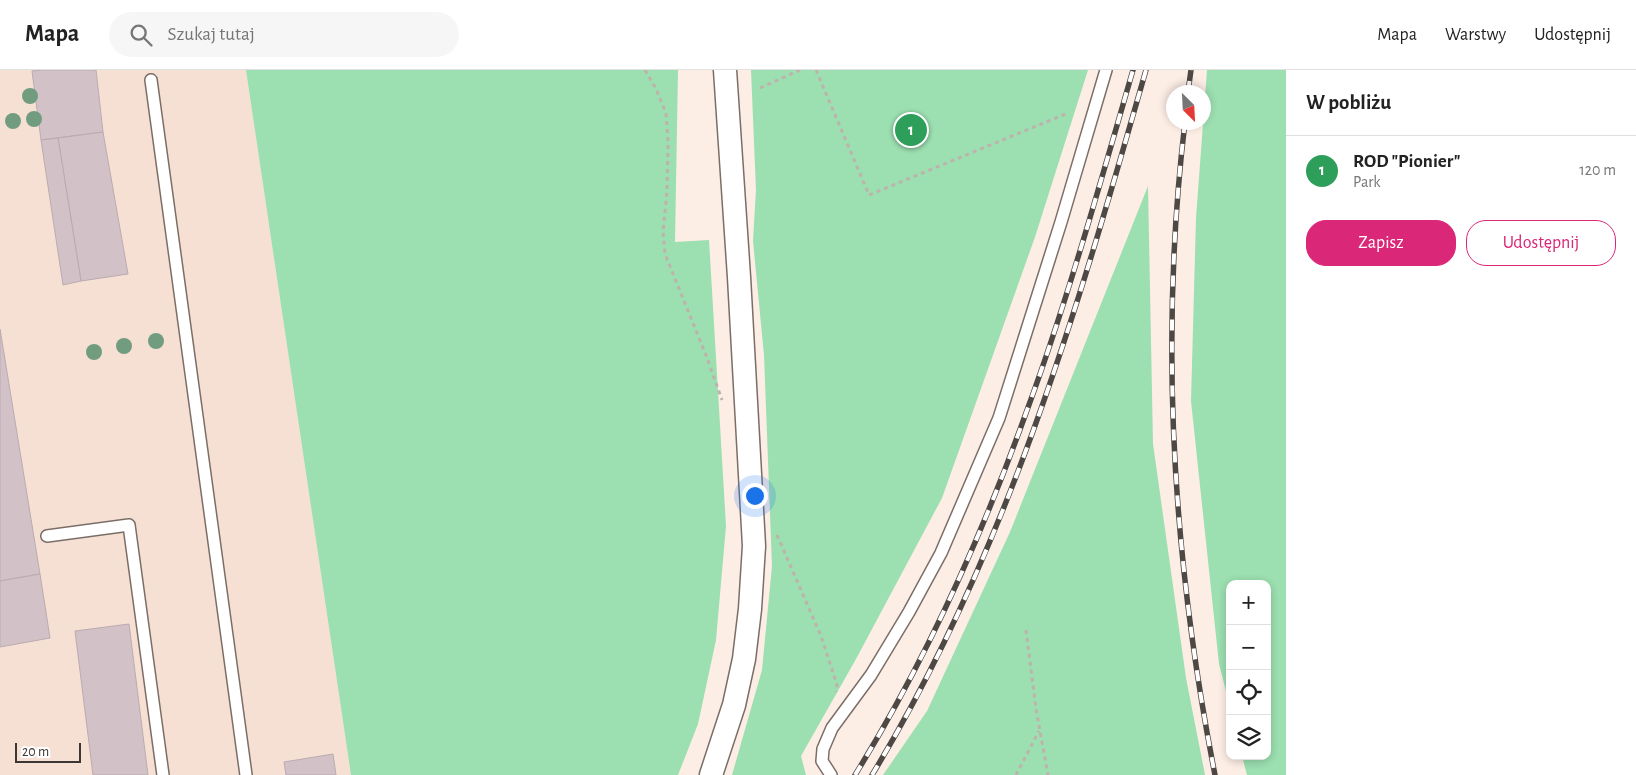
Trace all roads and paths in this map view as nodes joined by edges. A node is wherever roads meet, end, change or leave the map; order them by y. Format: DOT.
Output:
graph roads {
  1 [pos="725,70"];
  2 [pos="800,70"];
  3 [pos="816,70"];
  4 [pos="1106,70"];
  5 [pos="151,80"];
  6 [pos="760,88"];
  7 [pos="1068,113"];
  8 [pos="47,536"];
  9 [pos="1026,630"];
  10 [pos="1040,730"];
  11 [pos="163,775"];
  12 [pos="246,775"];
  13 [pos="711,775"];
  14 [pos="831,775"];
  15 [pos="1016,775"];
  16 [pos="1048,775"];
  1 -- 13 [label="street"];
  2 -- 6 [label="path"];
  3 -- 7 [label="path"];
  4 -- 14 [label="lane"];
  5 -- 12 [label="lane"];
  8 -- 11 [label="lane"];
  9 -- 10 [label="path"];
  10 -- 15 [label="path"];
  10 -- 16 [label="path"];
}
